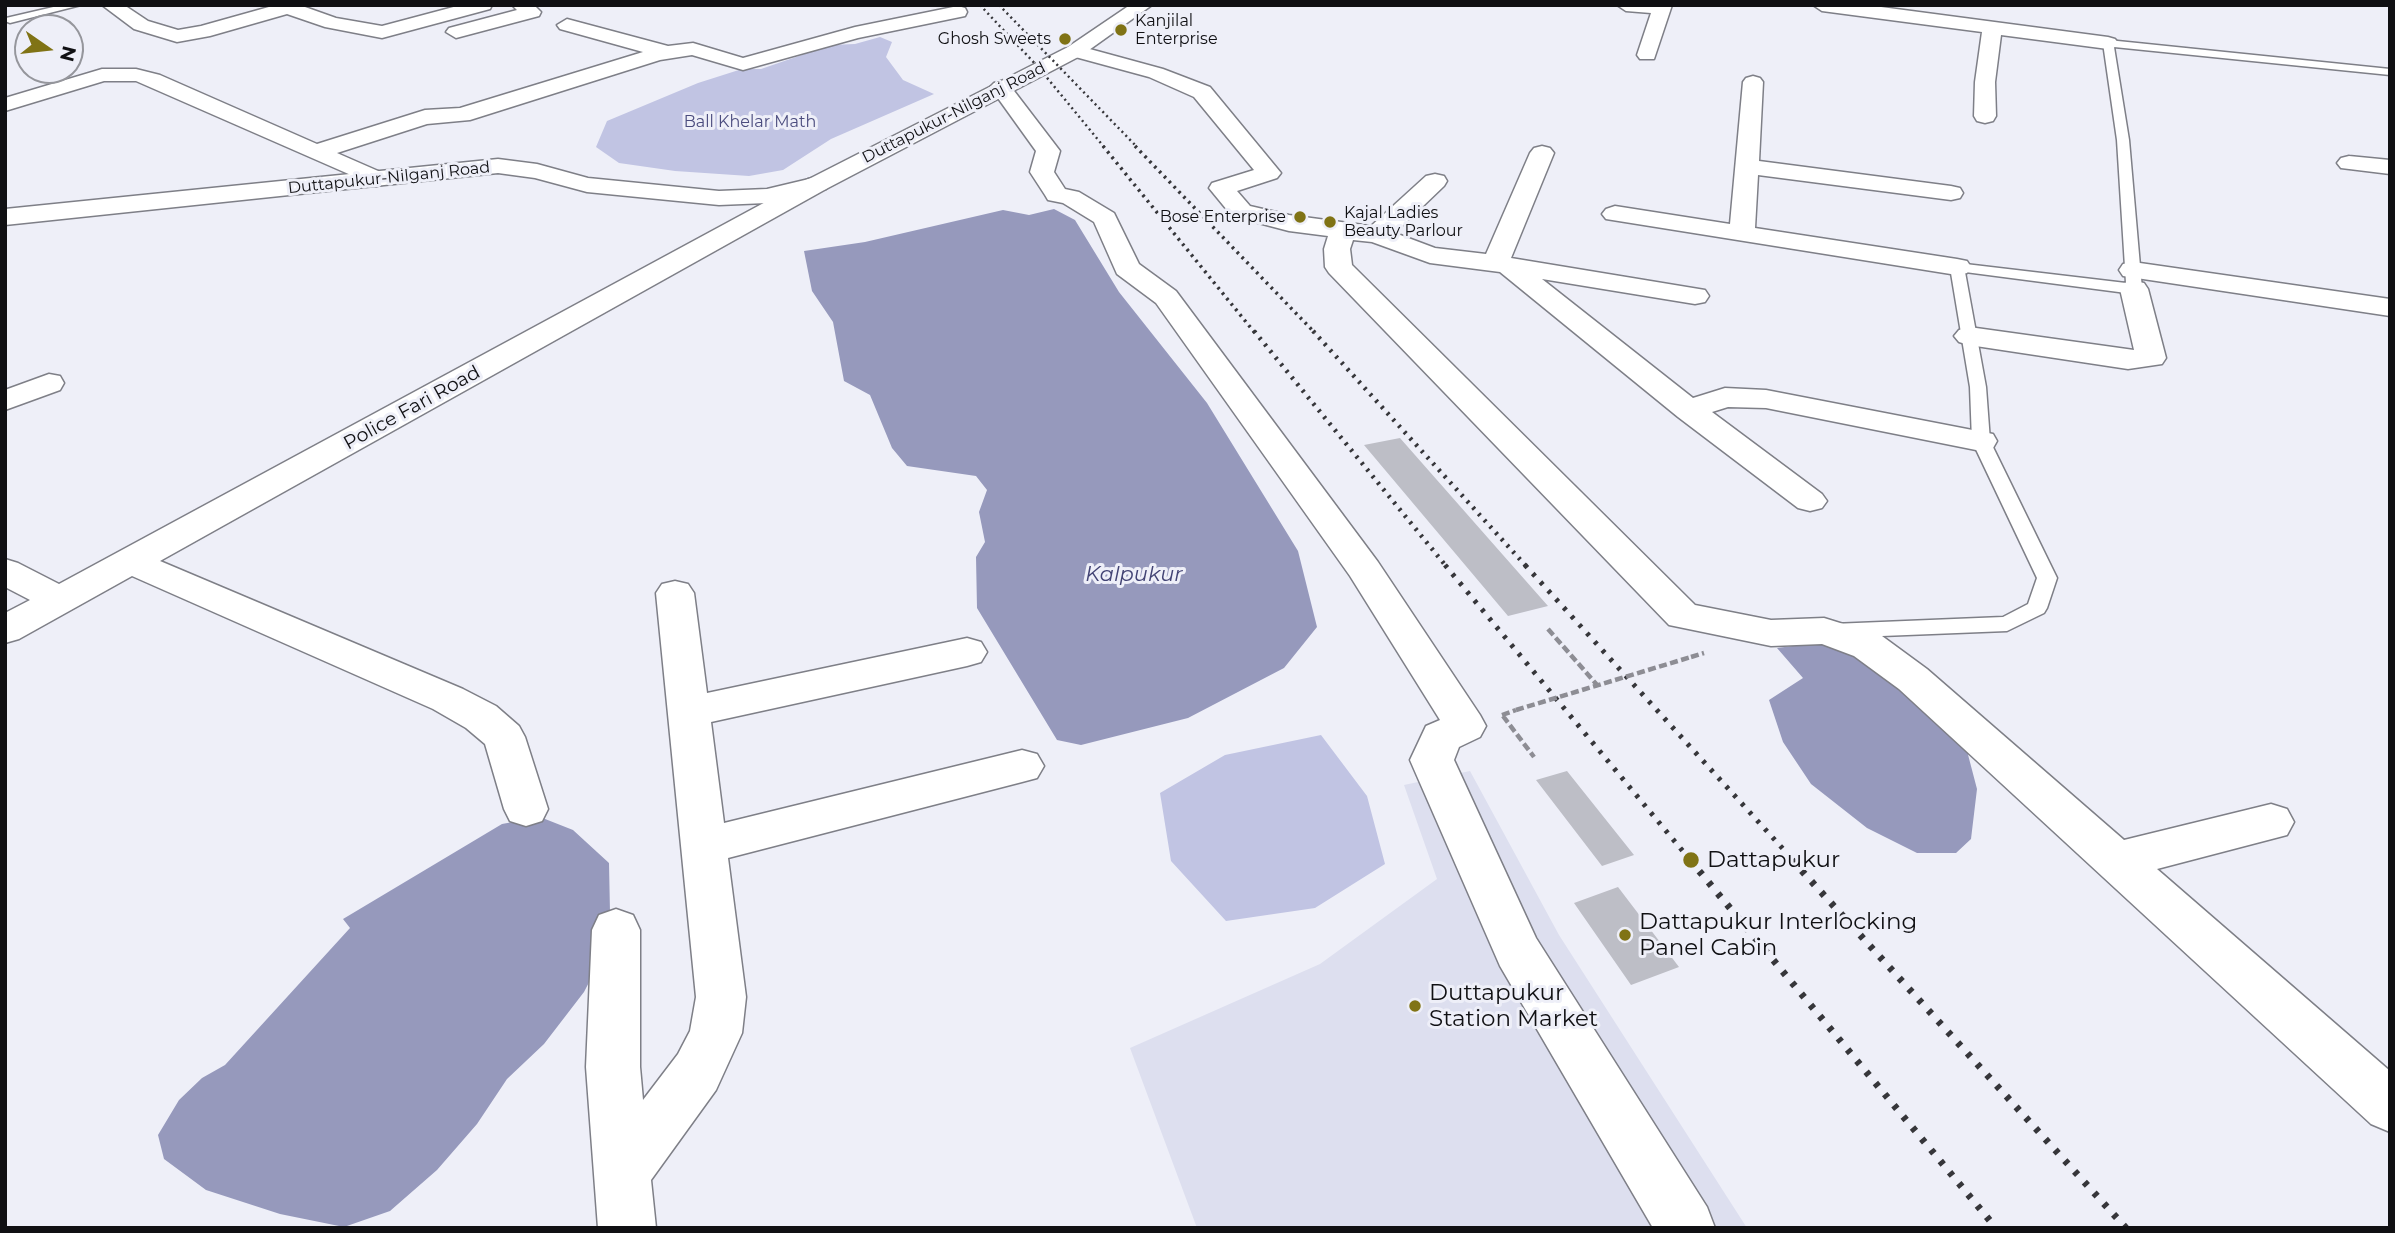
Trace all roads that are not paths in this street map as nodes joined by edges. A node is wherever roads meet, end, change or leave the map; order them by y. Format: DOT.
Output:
graph roads {
  1 [pos="76,5"];
  2 [pos="111,5"];
  3 [pos="483,5"];
  4 [pos="521,5"];
  5 [pos="1143,5"];
  6 [pos="1626,5"];
  7 [pos="1822,5"];
  8 [pos="1977,5"];
  9 [pos="293,6"];
  10 [pos="1662,7"];
  11 [pos="958,12"];
  12 [pos="10,20"];
  13 [pos="1969,24"];
  14 [pos="567,25"];
  15 [pos="1992,27"];
  16 [pos="2108,43"];
  17 [pos="1074,51"];
  18 [pos="370,52"];
  19 [pos="666,52"];
  20 [pos="1647,55"];
  21 [pos="2390,72"];
  22 [pos="1753,82"];
  23 [pos="1001,87"];
  24 [pos="5,104"];
  25 [pos="1985,116"];
  26 [pos="315,152"];
  27 [pos="1542,153"];
  28 [pos="2349,163"];
  29 [pos="1746,166"];
  30 [pos="2390,167"];
  31 [pos="376,179"];
  32 [pos="1435,181"];
  33 [pos="817,184"];
  34 [pos="1951,193"];
  35 [pos="1615,214"];
  36 [pos="5,217"];
  37 [pos="1360,233"];
  38 [pos="1741,234"];
  39 [pos="1501,264"];
  40 [pos="1957,267"];
  41 [pos="2134,279"];
  42 [pos="1695,296"];
  43 [pos="2390,308"];
  44 [pos="1969,336"];
  45 [pos="49,383"];
  46 [pos="5,401"];
  47 [pos="1689,410"];
  48 [pos="1981,441"];
  49 [pos="1810,501"];
  50 [pos="131,562"];
  51 [pos="5,570"];
  52 [pos="675,593"];
  53 [pos="61,600"];
  54 [pos="5,630"];
  55 [pos="1824,631"];
  56 [pos="967,652"];
  57 [pos="689,712"];
  58 [pos="1022,766"];
  59 [pos="526,809"];
  60 [pos="2271,822"];
  61 [pos="704,846"];
  62 [pos="2114,861"];
  63 [pos="616,930"];
  64 [pos="2390,1106"];
  65 [pos="622,1173"];
  66 [pos="627,1228"];
  67 [pos="1686,1228"];
  1 -- 12 [label="lane"];
  2 -- 9 [label="street"];
  3 -- 9 [label="street"];
  4 -- 18 [label="street"];
  5 -- 17 [label="street, Duttapukur-Nilganj Road"];
  6 -- 10 [label="street"];
  7 -- 13 [label="street"];
  8 -- 13 [label="street"];
  10 -- 20 [label="street"];
  11 -- 19 [label="street"];
  13 -- 15 [label="street"];
  14 -- 19 [label="street"];
  15 -- 16 [label="street"];
  15 -- 25 [label="street"];
  16 -- 21 [label="lane"];
  16 -- 41 [label="lane"];
  17 -- 23 [label="street, Duttapukur-Nilganj Road"];
  17 -- 37 [label="street"];
  19 -- 26 [label="street"];
  22 -- 29 [label="street"];
  23 -- 33 [label="street, Duttapukur-Nilganj Road"];
  23 -- 67 [label="street"];
  24 -- 26 [label="street"];
  26 -- 31 [label="street"];
  27 -- 39 [label="street"];
  28 -- 30 [label="street"];
  29 -- 34 [label="street"];
  29 -- 38 [label="street"];
  31 -- 33 [label="street, Duttapukur-Nilganj Road"];
  31 -- 36 [label="street, Duttapukur-Nilganj Road"];
  32 -- 37 [label="street"];
  33 -- 50 [label="street, Police Fari Road"];
  35 -- 38 [label="street"];
  37 -- 39 [label="street"];
  37 -- 55 [label="street"];
  38 -- 40 [label="street"];
  39 -- 42 [label="street"];
  39 -- 47 [label="street"];
  40 -- 41 [label="lane"];
  40 -- 44 [label="lane"];
  41 -- 43 [label="street"];
  41 -- 44 [label="street"];
  44 -- 48 [label="lane"];
  45 -- 46 [label="street"];
  47 -- 48 [label="street"];
  47 -- 49 [label="street"];
  48 -- 55 [label="lane"];
  50 -- 53 [label="street, Police Fari Road"];
  50 -- 59 [label="street"];
  51 -- 53 [label="street"];
  52 -- 57 [label="street"];
  53 -- 54 [label="street, Police Fari Road"];
  55 -- 62 [label="street"];
  56 -- 57 [label="street"];
  57 -- 61 [label="street"];
  58 -- 61 [label="street"];
  60 -- 62 [label="street"];
  61 -- 65 [label="street"];
  62 -- 64 [label="street"];
  63 -- 65 [label="street"];
  65 -- 66 [label="street"];
}
